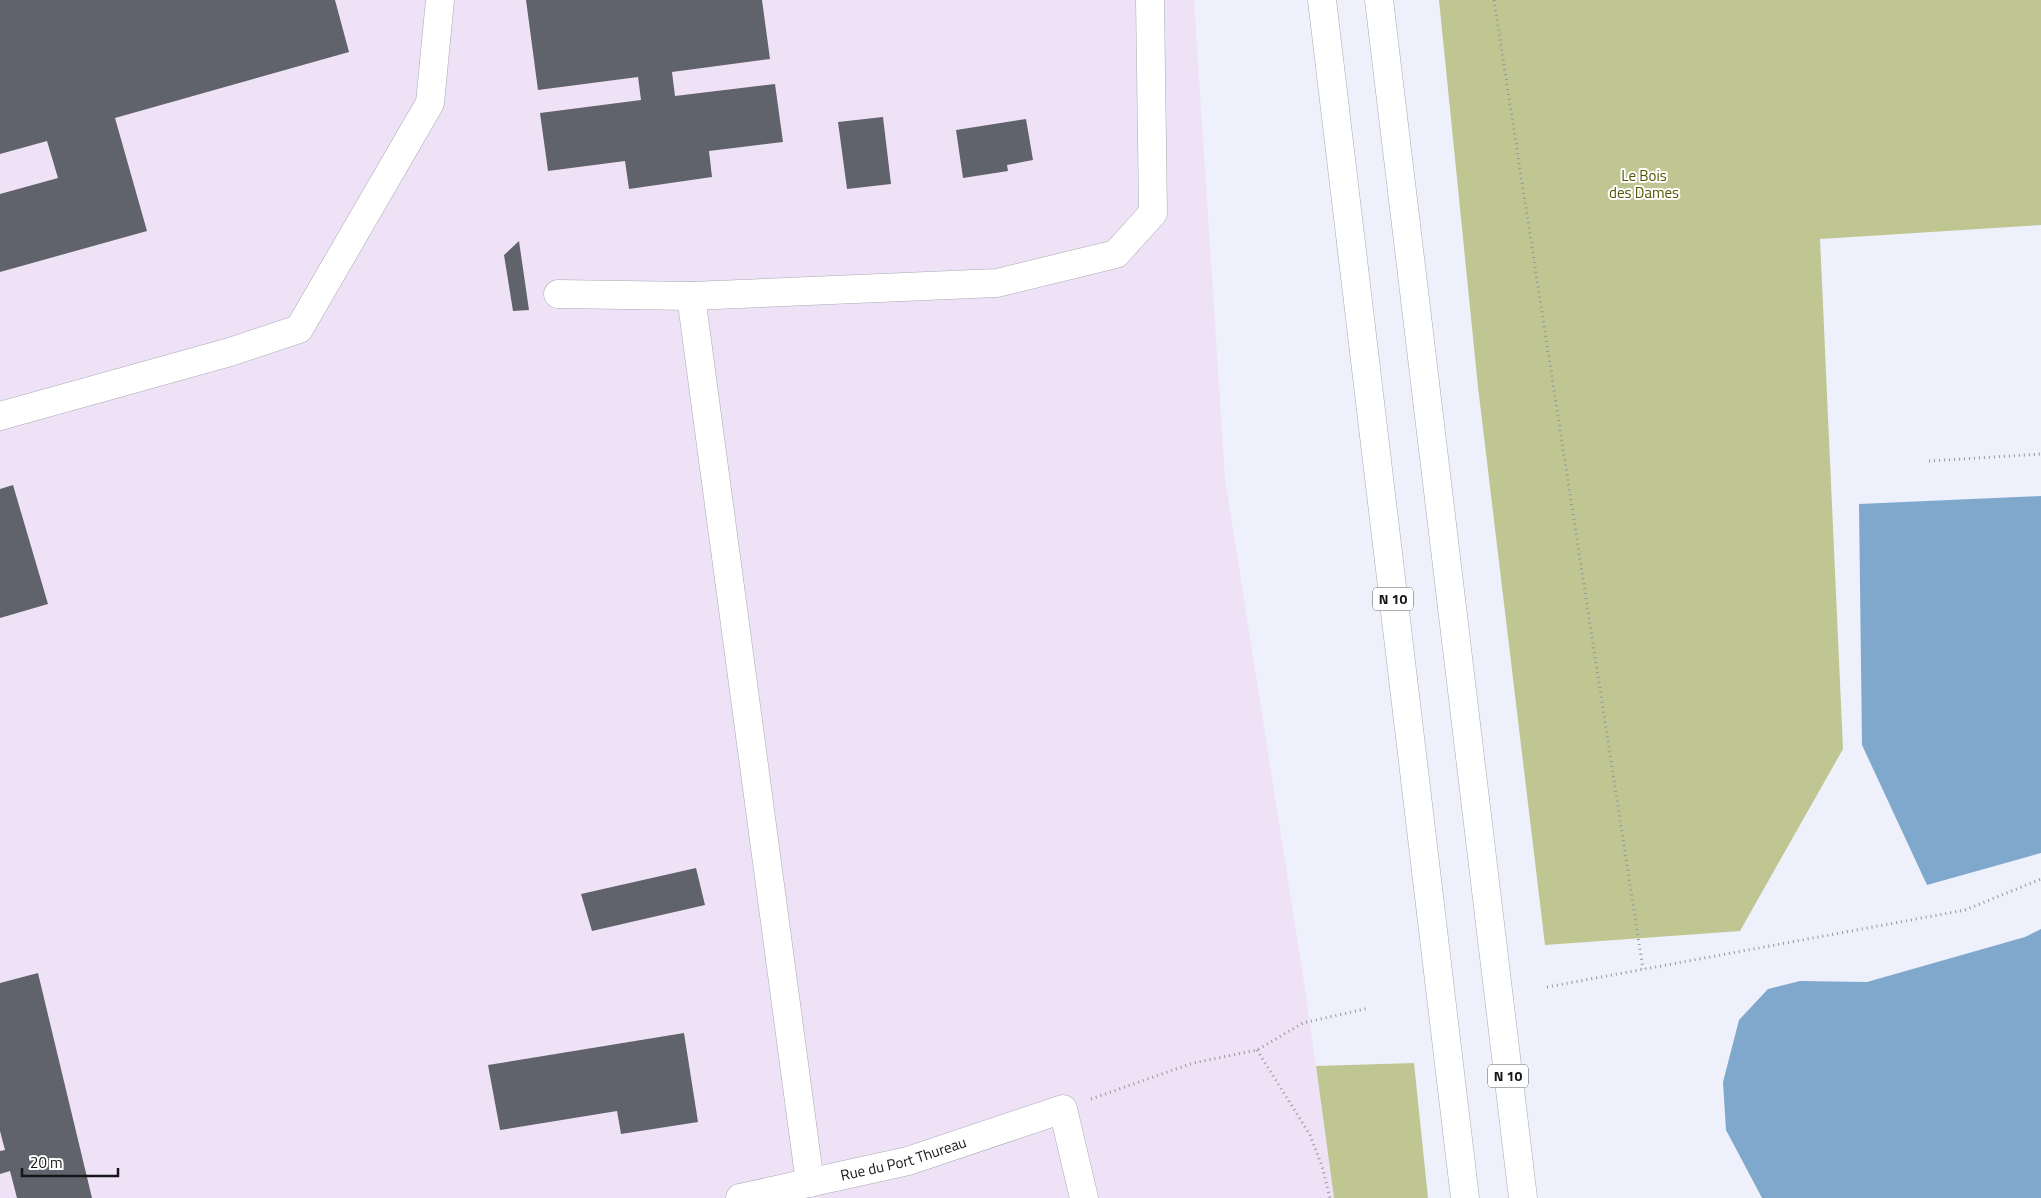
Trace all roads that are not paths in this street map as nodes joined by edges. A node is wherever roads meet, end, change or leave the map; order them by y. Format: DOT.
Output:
graph roads {
  1 [pos="440,0"];
  2 [pos="1150,0"];
  3 [pos="1322,0"];
  4 [pos="1379,0"];
  5 [pos="558,294"];
  6 [pos="691,296"];
  7 [pos="0,416"];
  8 [pos="810,1183"];
  9 [pos="740,1198"];
  10 [pos="1084,1198"];
  11 [pos="1464,1198"];
  12 [pos="1523,1198"];
  1 -- 7 [label="main road"];
  2 -- 6 [label="main road"];
  3 -- 11 [label="main road, N 10"];
  4 -- 12 [label="main road, N 10"];
  5 -- 6 [label="main road"];
  6 -- 8 [label="main road"];
  8 -- 9 [label="main road, Rue du Port Thureau"];
  8 -- 10 [label="main road, Rue du Port Thureau"];
}
